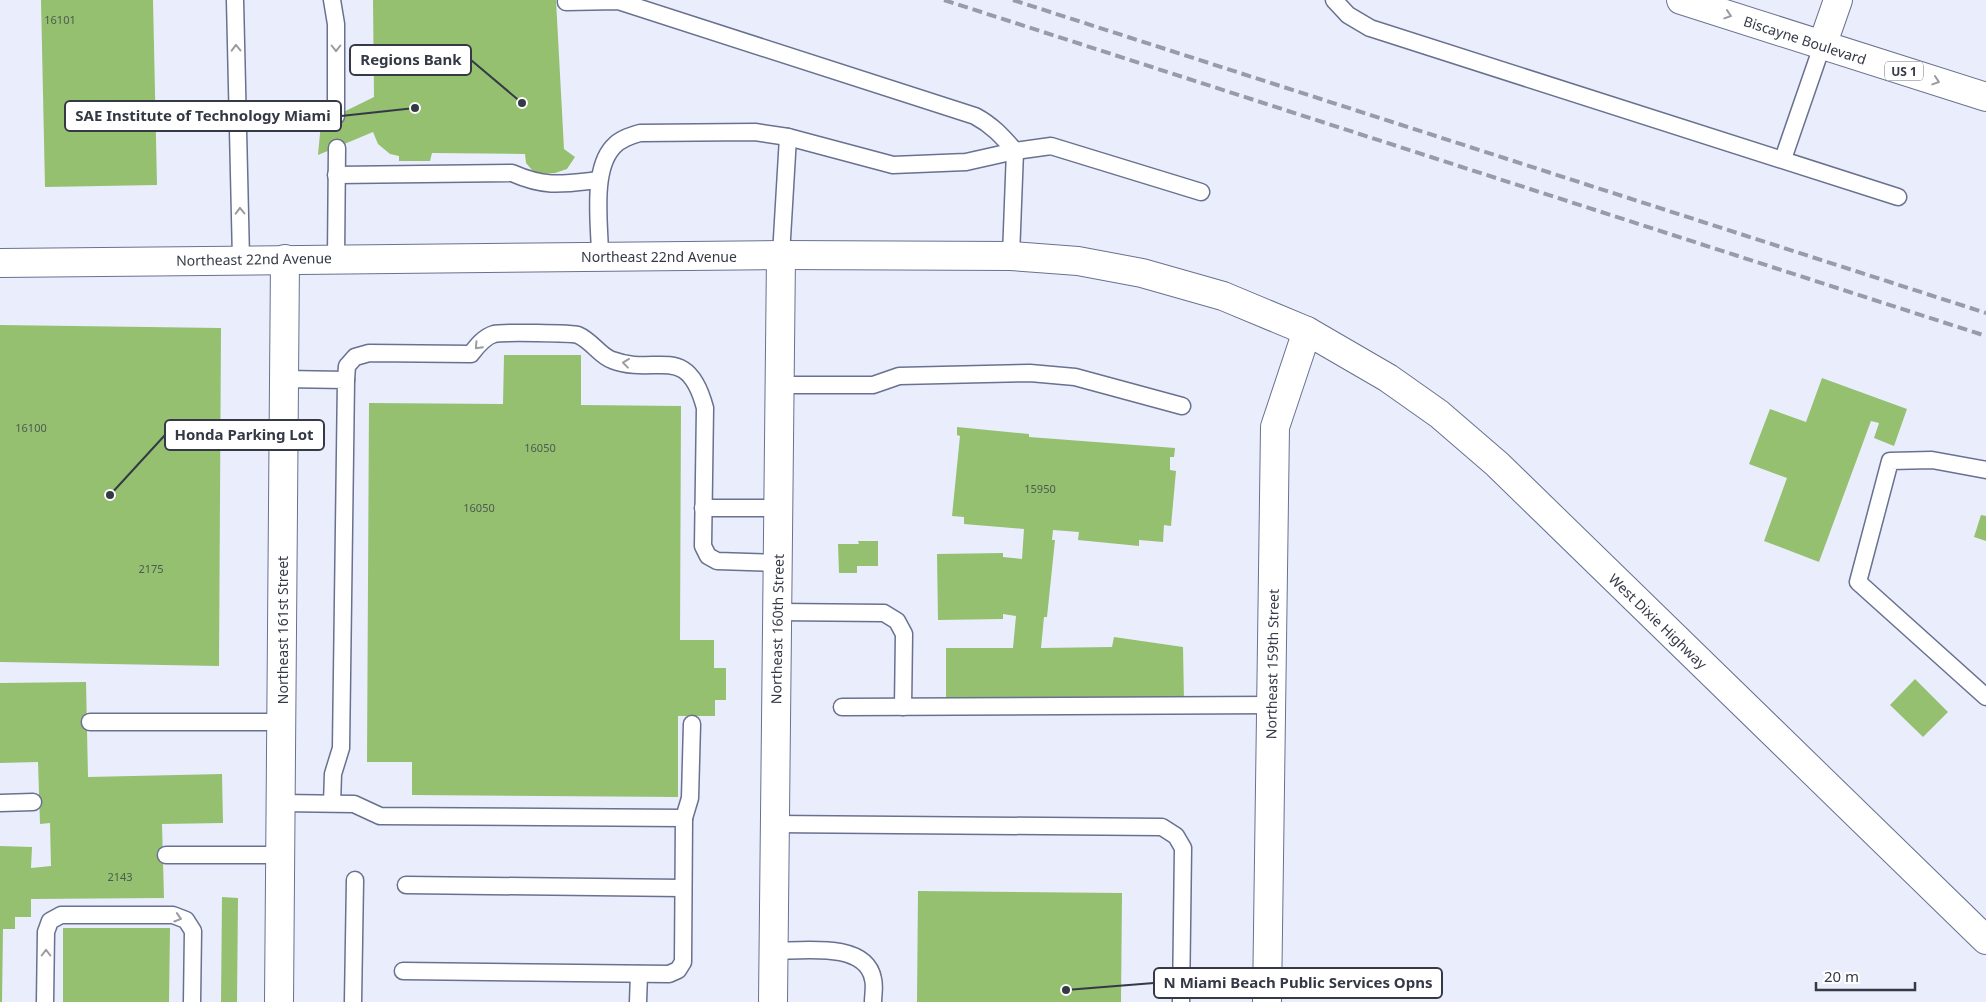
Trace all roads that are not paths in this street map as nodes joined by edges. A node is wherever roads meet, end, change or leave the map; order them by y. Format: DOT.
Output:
graph roads {
  1 [pos="235,0"];
  2 [pos="332,0"];
  3 [pos="1334,0"];
  4 [pos="1681,0"];
  5 [pos="1838,0"];
  6 [pos="566,2"];
  7 [pos="1822,46"];
  8 [pos="1986,97"];
  9 [pos="336,116"];
  10 [pos="788,137"];
  11 [pos="337,148"];
  12 [pos="1015,151"];
  13 [pos="1783,159"];
  14 [pos="336,175"];
  15 [pos="599,180"];
  16 [pos="1202,192"];
  17 [pos="1898,197"];
  18 [pos="781,255"];
  19 [pos="1012,256"];
  20 [pos="600,257"];
  21 [pos="336,258"];
  22 [pos="241,259"];
  23 [pos="285,259"];
  24 [pos="0,263"];
  25 [pos="1307,331"];
  26 [pos="284,380"];
  27 [pos="346,380"];
  28 [pos="780,385"];
  29 [pos="1182,406"];
  30 [pos="1986,470"];
  31 [pos="704,508"];
  32 [pos="779,508"];
  33 [pos="778,562"];
  34 [pos="776,612"];
  35 [pos="1986,697"];
  36 [pos="1271,705"];
  37 [pos="903,707"];
  38 [pos="842,708"];
  39 [pos="90,722"];
  40 [pos="281,722"];
  41 [pos="692,724"];
  42 [pos="33,802"];
  43 [pos="281,802"];
  44 [pos="0,803"];
  45 [pos="332,803"];
  46 [pos="684,818"];
  47 [pos="774,824"];
  48 [pos="166,855"];
  49 [pos="280,855"];
  50 [pos="355,880"];
  51 [pos="406,885"];
  52 [pos="683,888"];
  53 [pos="1986,940"];
  54 [pos="773,951"];
  55 [pos="403,971"];
  56 [pos="639,974"];
  57 [pos="46,1002"];
  58 [pos="192,1002"];
  59 [pos="279,1002"];
  60 [pos="353,1002"];
  61 [pos="638,1002"];
  62 [pos="773,1002"];
  63 [pos="873,1002"];
  64 [pos="1181,1002"];
  65 [pos="1267,1002"];
  22 -- 1 [label="lane, one-way"];
  2 -- 9 [label="lane, one-way"];
  3 -- 13 [label="lane"];
  4 -- 7 [label="main road, Biscayne Boulevard / US 1, one-way"];
  5 -- 7 [label="main road"];
  6 -- 12 [label="lane"];
  7 -- 8 [label="main road, Biscayne Boulevard / US 1, one-way"];
  7 -- 13 [label="lane"];
  10 -- 12 [label="lane"];
  10 -- 15 [label="lane"];
  10 -- 18 [label="lane"];
  11 -- 14 [label="lane"];
  12 -- 16 [label="lane"];
  12 -- 19 [label="lane"];
  13 -- 17 [label="lane"];
  14 -- 15 [label="lane"];
  14 -- 21 [label="lane"];
  15 -- 20 [label="lane"];
  18 -- 19 [label="main road, Northeast 22nd Avenue"];
  18 -- 20 [label="main road, Northeast 22nd Avenue"];
  18 -- 28 [label="main road, Northeast 160th Street"];
  19 -- 25 [label="main road, Northeast 22nd Avenue"];
  20 -- 21 [label="main road, Northeast 22nd Avenue"];
  21 -- 23 [label="main road, Northeast 22nd Avenue"];
  22 -- 23 [label="main road, Northeast 22nd Avenue"];
  22 -- 24 [label="main road, Northeast 22nd Avenue"];
  23 -- 26 [label="main road, Northeast 161st Street"];
  25 -- 36 [label="main road, Northeast 159th Street"];
  25 -- 53 [label="main road, West Dixie Highway"];
  26 -- 27 [label="lane"];
  26 -- 40 [label="main road, Northeast 161st Street"];
  31 -- 27 [label="lane, one-way"];
  27 -- 45 [label="lane"];
  28 -- 29 [label="lane"];
  28 -- 32 [label="main road, Northeast 160th Street"];
  30 -- 35 [label="lane"];
  31 -- 32 [label="lane"];
  31 -- 33 [label="lane"];
  32 -- 33 [label="main road, Northeast 160th Street"];
  33 -- 34 [label="main road, Northeast 160th Street"];
  34 -- 37 [label="lane"];
  34 -- 47 [label="main road, Northeast 160th Street"];
  36 -- 37 [label="lane"];
  36 -- 65 [label="main road, Northeast 159th Street"];
  37 -- 38 [label="lane"];
  39 -- 40 [label="lane"];
  40 -- 43 [label="main road, Northeast 161st Street"];
  41 -- 46 [label="lane"];
  42 -- 44 [label="lane"];
  43 -- 45 [label="lane"];
  43 -- 49 [label="main road, Northeast 161st Street"];
  45 -- 46 [label="lane"];
  46 -- 52 [label="lane"];
  47 -- 54 [label="main road, Northeast 160th Street"];
  47 -- 64 [label="lane"];
  48 -- 49 [label="lane"];
  49 -- 59 [label="main road, Northeast 161st Street"];
  50 -- 60 [label="lane"];
  51 -- 52 [label="lane"];
  52 -- 56 [label="lane"];
  54 -- 62 [label="main road, Northeast 160th Street"];
  54 -- 63 [label="lane"];
  55 -- 56 [label="lane"];
  56 -- 61 [label="lane"];
  57 -- 58 [label="lane, one-way"];
}
